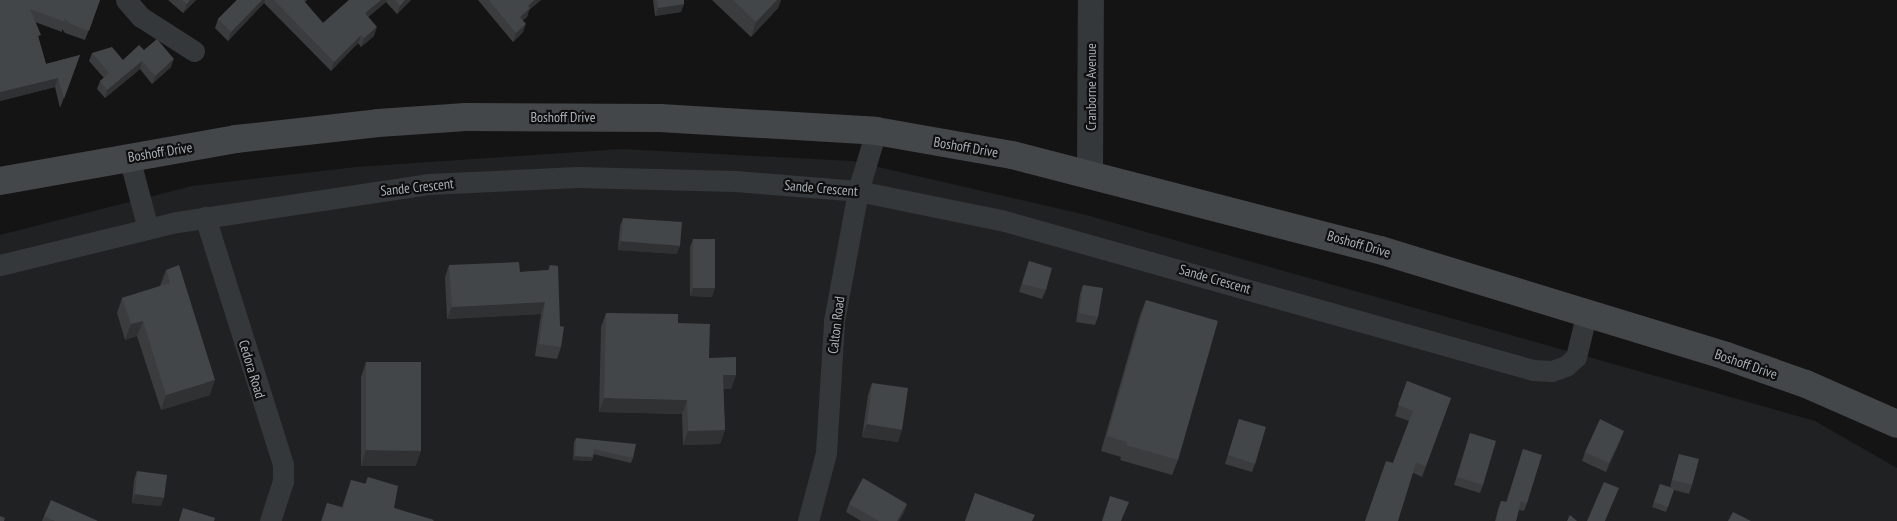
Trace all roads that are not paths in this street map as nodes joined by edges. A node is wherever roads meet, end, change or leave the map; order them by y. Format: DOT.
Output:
graph roads {
  1 [pos="126,0"];
  2 [pos="1091,0"];
  3 [pos="194,51"];
  4 [pos="876,131"];
  5 [pos="129,157"];
  6 [pos="1090,175"];
  7 [pos="0,181"];
  8 [pos="858,191"];
  9 [pos="205,217"];
  10 [pos="148,229"];
  11 [pos="0,266"];
  12 [pos="1587,312"];
  13 [pos="1897,424"];
  14 [pos="270,521"];
  15 [pos="808,521"];
  1 -- 3 [label="street"];
  2 -- 6 [label="street, Cranborne Avenue"];
  4 -- 5 [label="main road, Boshoff Drive"];
  4 -- 6 [label="main road, Boshoff Drive"];
  4 -- 8 [label="street, Calton Road"];
  5 -- 7 [label="main road, Boshoff Drive"];
  5 -- 10 [label="street"];
  6 -- 12 [label="main road, Boshoff Drive"];
  8 -- 9 [label="street, Sande Crescent"];
  8 -- 12 [label="street, Sande Crescent"];
  8 -- 15 [label="street, Calton Road"];
  9 -- 10 [label="street, Sande Crescent"];
  9 -- 14 [label="street, Cedora Road"];
  10 -- 11 [label="street, Sande Crescent"];
  12 -- 13 [label="main road, Boshoff Drive"];
}
